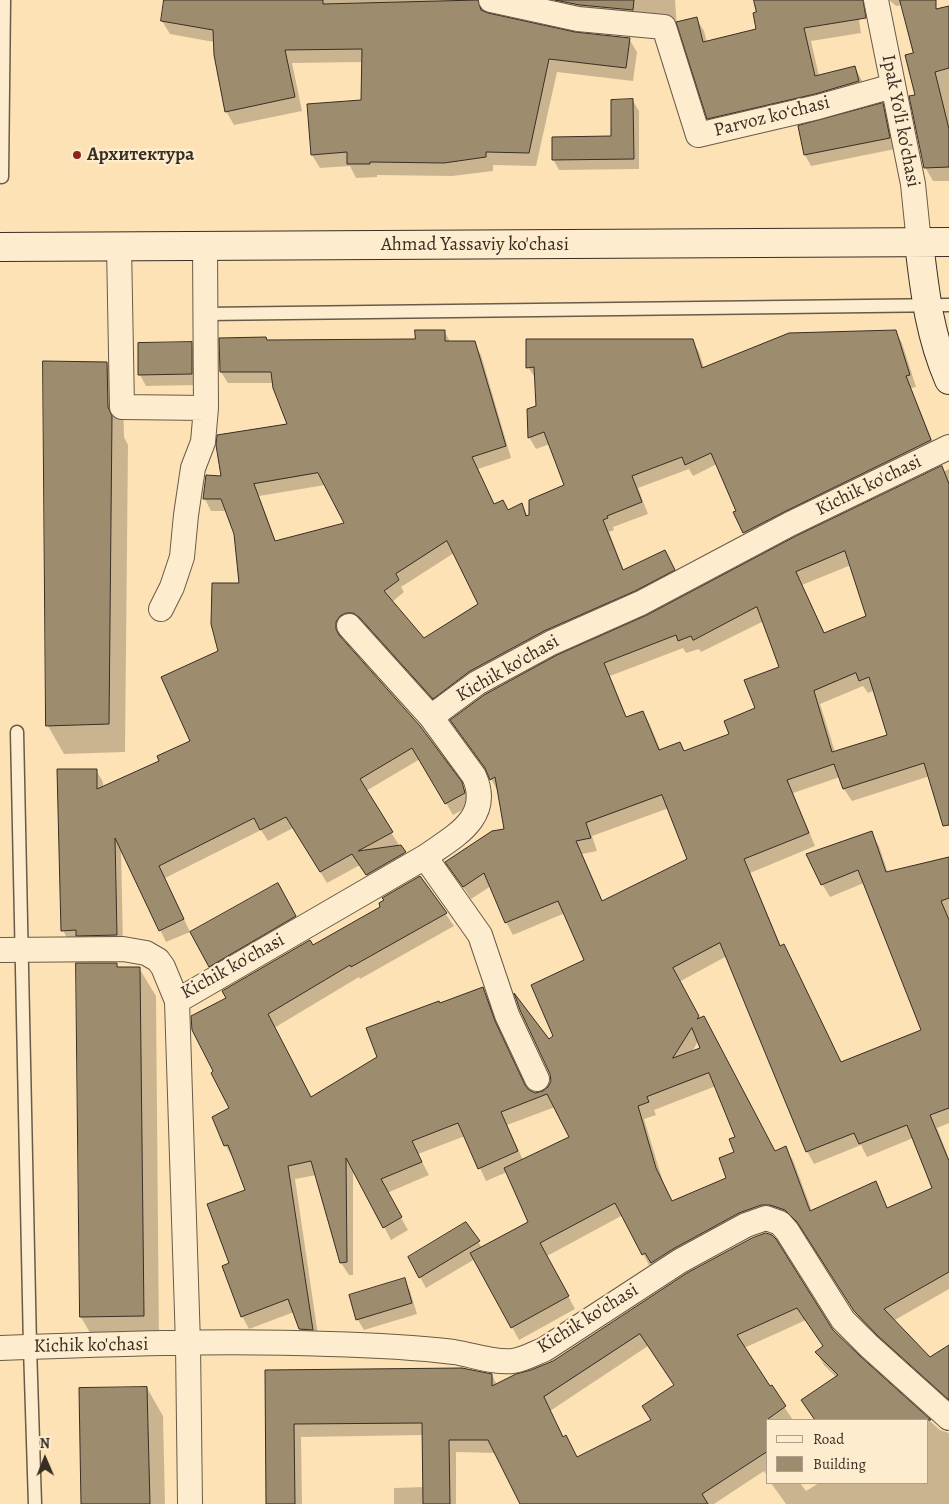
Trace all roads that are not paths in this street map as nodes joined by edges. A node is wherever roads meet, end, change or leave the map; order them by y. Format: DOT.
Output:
graph roads {
  1 [pos="4,0"];
  2 [pos="491,0"];
  3 [pos="876,0"];
  4 [pos="894,86"];
  5 [pos="2,176"];
  6 [pos="949,242"];
  7 [pos="919,243"];
  8 [pos="119,246"];
  9 [pos="205,246"];
  10 [pos="0,247"];
  11 [pos="938,305"];
  12 [pos="205,314"];
  13 [pos="949,380"];
  14 [pos="206,408"];
  15 [pos="949,447"];
  16 [pos="161,609"];
  17 [pos="349,626"];
  18 [pos="430,717"];
  19 [pos="17,732"];
  20 [pos="425,857"];
  21 [pos="10,950"];
  22 [pos="177,1001"];
  23 [pos="538,1079"];
  24 [pos="188,1344"];
  25 [pos="30,1347"];
  26 [pos="0,1348"];
  27 [pos="949,1418"];
  28 [pos="35,1504"];
  29 [pos="190,1504"];
  1 -- 5 [label="lane"];
  2 -- 4 [label="street, Parvoz koʻchasi"];
  3 -- 4 [label="street, Ipak Yo'li ko'chasi"];
  4 -- 7 [label="street, Ipak Yo'li ko'chasi"];
  6 -- 7 [label="main road, Ahmad Yassaviy ko'chasi"];
  7 -- 9 [label="main road, Ahmad Yassaviy ko'chasi"];
  7 -- 11 [label="main road"];
  8 -- 9 [label="main road, Ahmad Yassaviy ko'chasi"];
  8 -- 10 [label="main road, Ahmad Yassaviy ko'chasi"];
  8 -- 14 [label="street"];
  9 -- 12 [label="street"];
  11 -- 12 [label="lane"];
  11 -- 13 [label="main road"];
  12 -- 14 [label="street"];
  14 -- 16 [label="street"];
  15 -- 18 [label="street, Kichik ko'chasi"];
  17 -- 18 [label="street"];
  18 -- 20 [label="street, Kichik ko'chasi"];
  19 -- 21 [label="lane"];
  20 -- 22 [label="street, Kichik ko'chasi"];
  20 -- 23 [label="street"];
  21 -- 22 [label="street, Kichik ko'chasi"];
  21 -- 25 [label="lane"];
  22 -- 24 [label="street"];
  24 -- 25 [label="street, Kichik ko'chasi"];
  24 -- 27 [label="street, Kichik ko'chasi"];
  24 -- 29 [label="street"];
  25 -- 26 [label="street, Kichik ko'chasi"];
  25 -- 28 [label="lane"];
}
